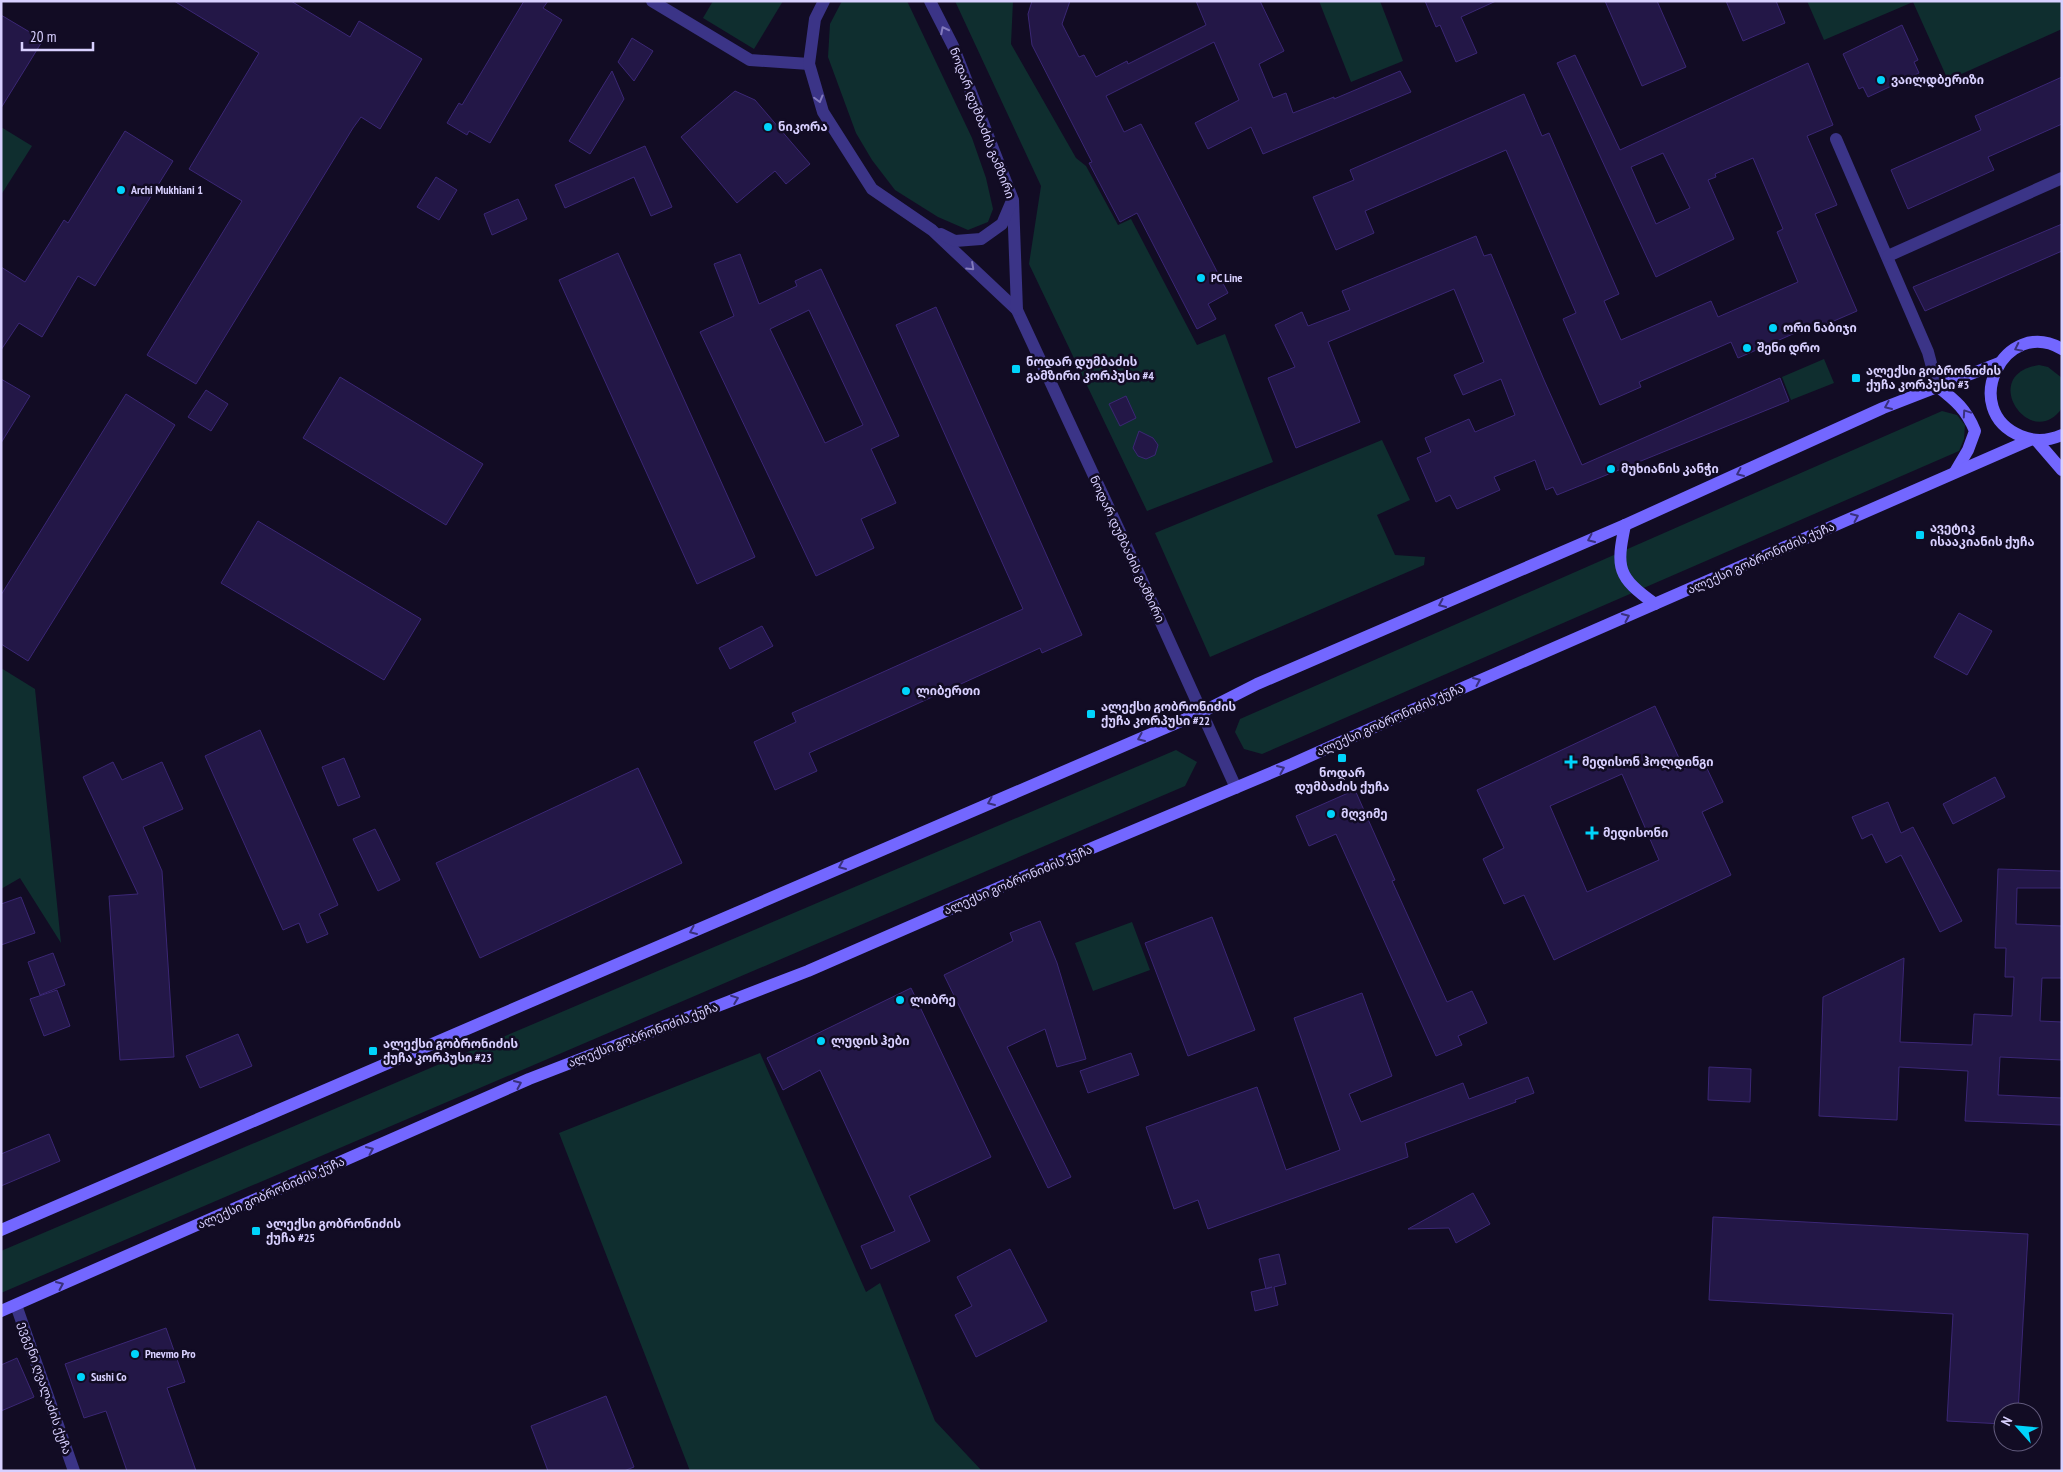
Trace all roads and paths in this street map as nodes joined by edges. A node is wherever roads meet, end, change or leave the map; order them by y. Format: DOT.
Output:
graph roads {
  1 [pos="652,1"];
  2 [pos="824,1"];
  3 [pos="930,1"];
  4 [pos="809,64"];
  5 [pos="1836,139"];
  6 [pos="2062,178"];
  7 [pos="1013,200"];
  8 [pos="932,230"];
  9 [pos="1888,256"];
  10 [pos="1016,310"];
  11 [pos="2060,345"];
  12 [pos="1999,363"];
  13 [pos="1937,386"];
  14 [pos="2062,435"];
  15 [pos="2033,440"];
  16 [pos="2062,470"];
  17 [pos="1955,472"];
  18 [pos="1625,524"];
  19 [pos="1654,604"];
  20 [pos="1202,712"];
  21 [pos="1236,788"];
  22 [pos="1,1230"];
  23 [pos="16,1305"];
  24 [pos="1,1311"];
  25 [pos="74,1471"];
  1 -- 4 [label="street"];
  2 -- 4 [label="street, ნოდარ დუმბაძის გამზირი"];
  7 -- 3 [label="street, ნოდარ დუმბაძის გამზირი, one-way"];
  4 -- 8 [label="street, ნოდარ დუმბაძის გამზირი, one-way"];
  5 -- 9 [label="street"];
  6 -- 9 [label="street"];
  7 -- 8 [label="street"];
  7 -- 10 [label="street, ნოდარ დუმბაძის გამზირი"];
  8 -- 10 [label="street, ნოდარ დუმბაძის გამზირი, one-way"];
  9 -- 13 [label="street"];
  10 -- 20 [label="street, ნოდარ დუმბაძის გამზირი"];
  11 -- 12 [label="main road, one-way"];
  12 -- 13 [label="main road"];
  12 -- 15 [label="main road"];
  17 -- 13 [label="main road, one-way"];
  13 -- 18 [label="main road, one-way"];
  14 -- 15 [label="main road, ალექსი გობრონიძის ქუჩა"];
  15 -- 16 [label="main road"];
  15 -- 17 [label="main road, ალექსი გობრონიძის ქუჩა"];
  19 -- 17 [label="main road, ალექსი გობრონიძის ქუჩა, one-way"];
  18 -- 19 [label="main road"];
  18 -- 20 [label="main road, one-way"];
  21 -- 19 [label="main road, ალექსი გობრონიძის ქუჩა, one-way"];
  20 -- 21 [label="street, ნოდარ დუმბაძის გამზირი"];
  20 -- 22 [label="main road, one-way"];
  23 -- 21 [label="main road, ალექსი გობრონიძის ქუჩა, one-way"];
  23 -- 24 [label="main road, ალექსი გობრონიძის ქუჩა"];
  23 -- 25 [label="street, ევგენი ღვალაძის ქუჩა"];
}
